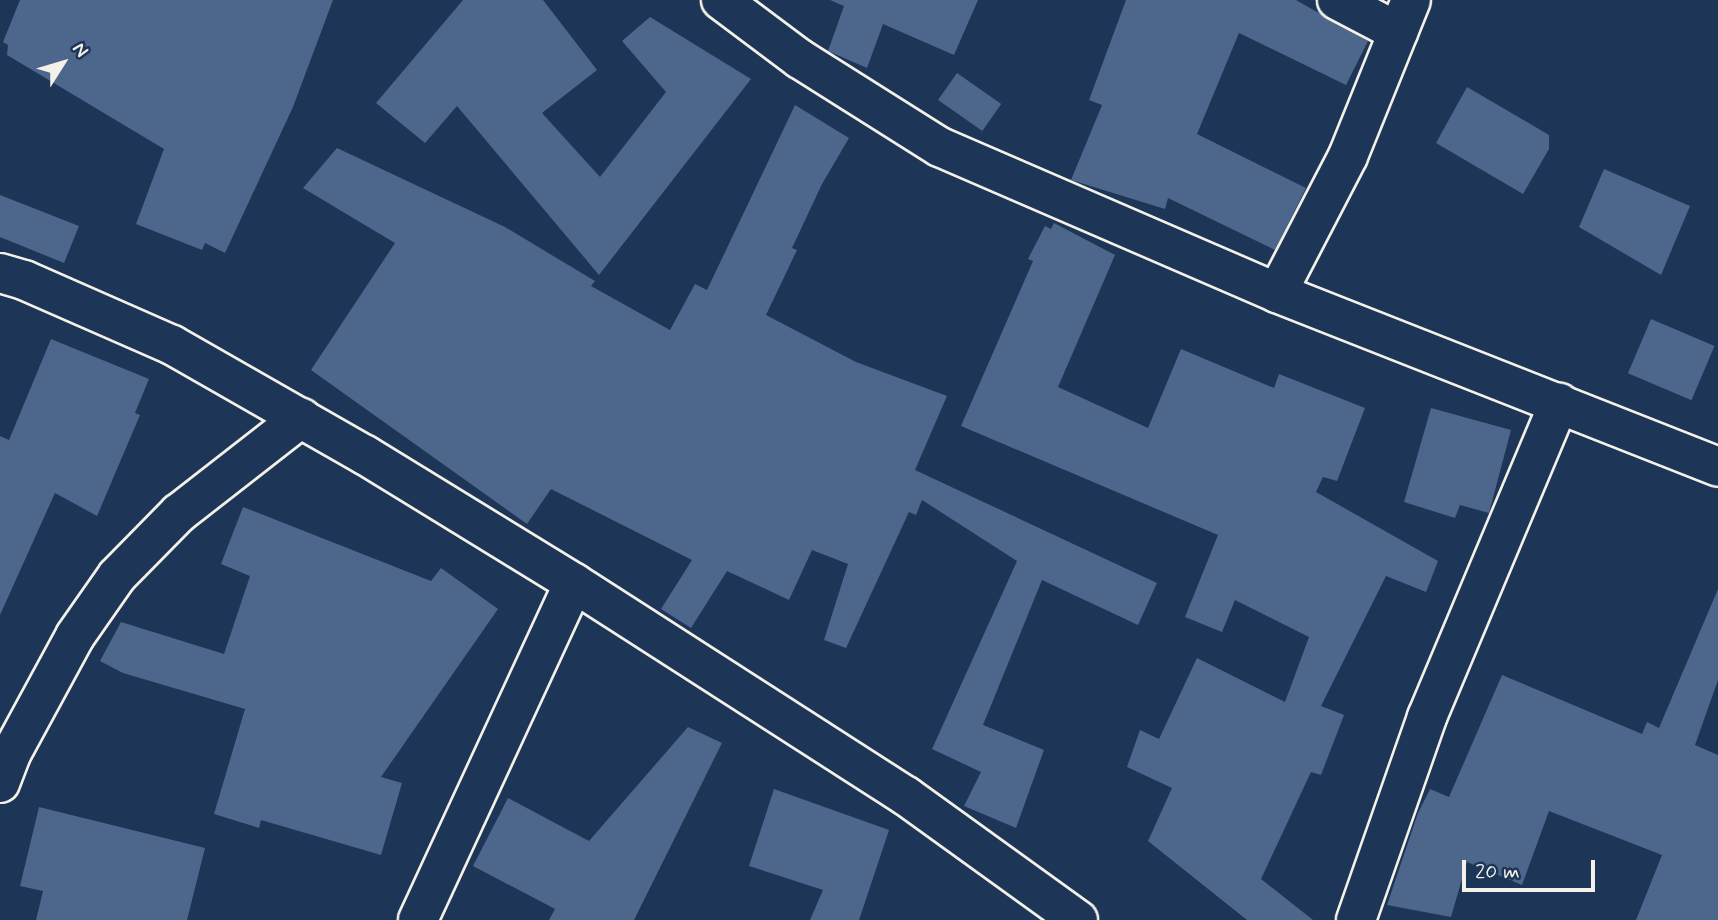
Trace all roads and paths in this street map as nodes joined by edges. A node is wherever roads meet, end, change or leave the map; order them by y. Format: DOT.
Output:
graph roads {
  1 [pos="721,0"];
  2 [pos="1337,0"];
  3 [pos="1405,16"];
  4 [pos="0,273"];
  5 [pos="1277,293"];
  6 [pos="1559,402"];
  7 [pos="301,418"];
  8 [pos="1718,467"];
  9 [pos="574,583"];
  10 [pos="0,783"];
  11 [pos="418,920"];
  12 [pos="1078,920"];
  13 [pos="1356,920"];
  1 -- 5 [label="street"];
  2 -- 3 [label="street"];
  3 -- 5 [label="street"];
  4 -- 7 [label="street"];
  5 -- 6 [label="street"];
  6 -- 8 [label="street"];
  6 -- 13 [label="street"];
  7 -- 9 [label="street"];
  7 -- 10 [label="street"];
  9 -- 11 [label="street"];
  9 -- 12 [label="street"];
}
